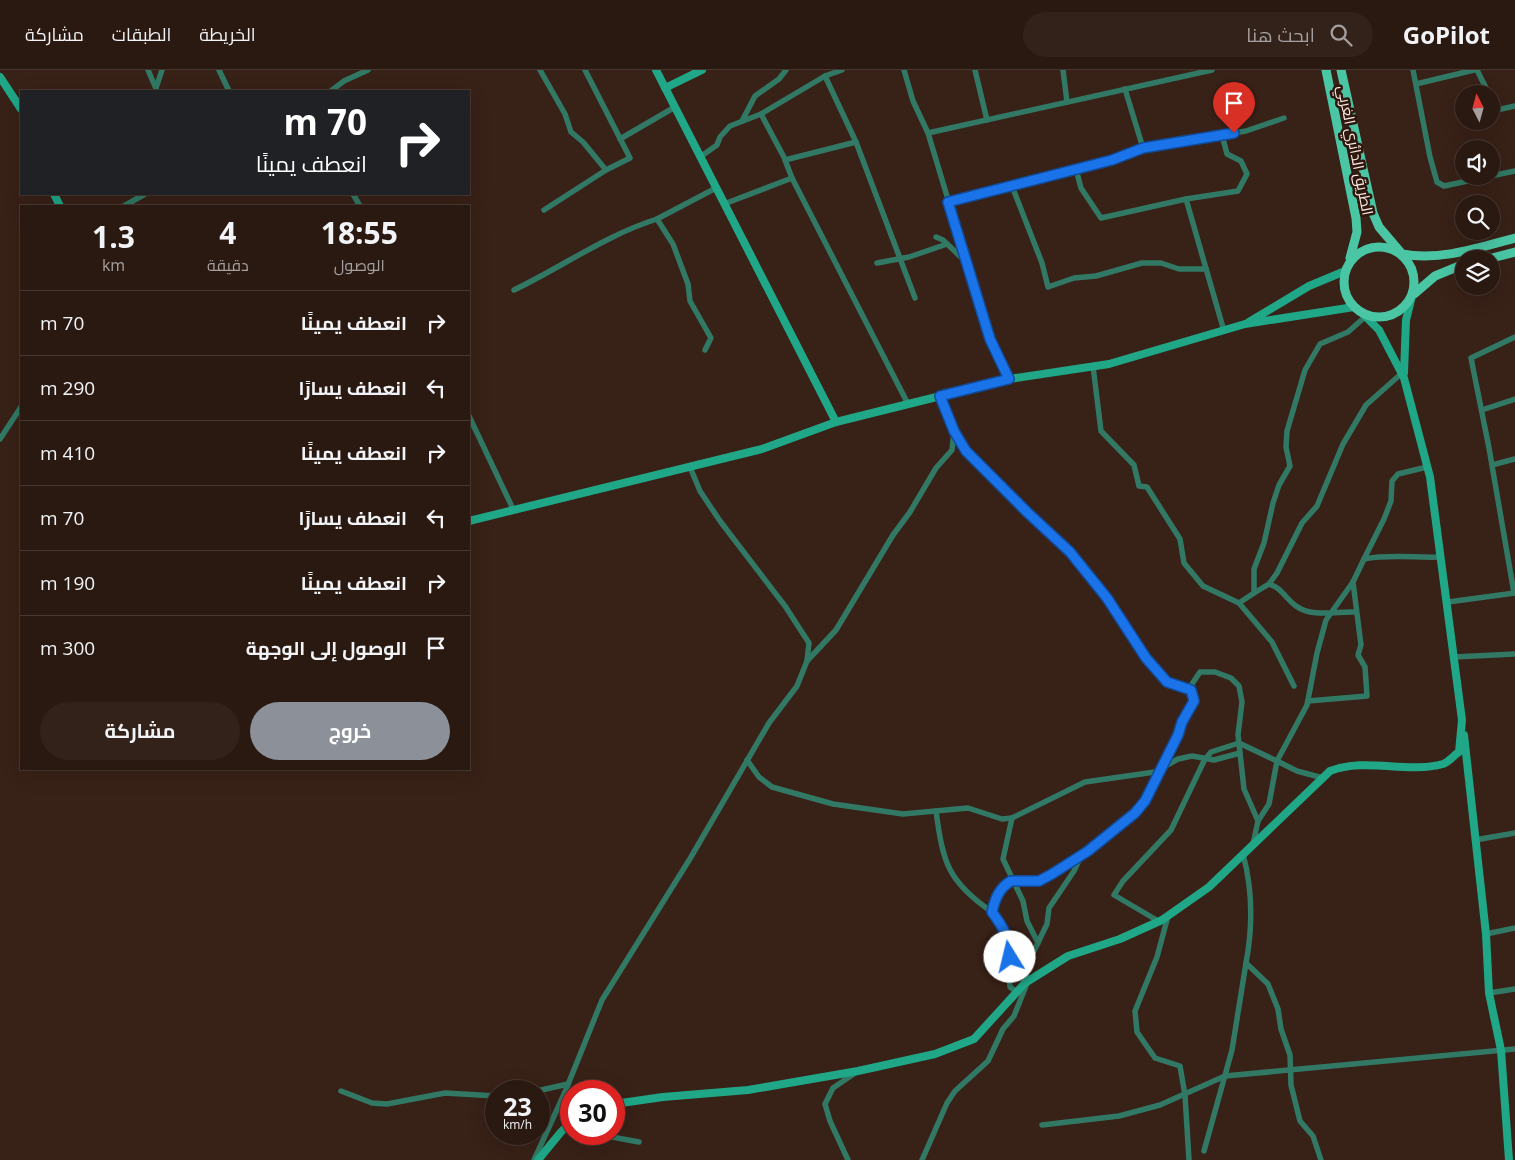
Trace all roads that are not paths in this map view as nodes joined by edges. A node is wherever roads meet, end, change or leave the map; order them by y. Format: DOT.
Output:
graph roads {
  1 [pos="148,70"];
  2 [pos="162,70"];
  3 [pos="218,70"];
  4 [pos="368,70"];
  5 [pos="540,70"];
  6 [pos="586,70"];
  7 [pos="656,70"];
  8 [pos="702,70"];
  9 [pos="786,70"];
  10 [pos="841,70"];
  11 [pos="904,70"];
  12 [pos="975,70"];
  13 [pos="1063,70"];
  14 [pos="1212,70"];
  15 [pos="1326,70"];
  16 [pos="1341,70"];
  17 [pos="1413,70"];
  18 [pos="1475,70"];
  19 [pos="825,76"];
  20 [pos="0,77"];
  21 [pos="1416,84"];
  22 [pos="1484,85"];
  23 [pos="665,88"];
  24 [pos="156,89"];
  25 [pos="228,90"];
  26 [pos="332,90"];
  27 [pos="1125,90"];
  28 [pos="1067,102"];
  29 [pos="1515,106"];
  30 [pos="20,107"];
  31 [pos="675,107"];
  32 [pos="1500,110"];
  33 [pos="761,114"];
  34 [pos="1284,118"];
  35 [pos="987,120"];
  36 [pos="742,122"];
  37 [pos="928,133"];
  38 [pos="1222,135"];
  39 [pos="620,139"];
  40 [pos="856,142"];
  41 [pos="1143,148"];
  42 [pos="700,157"];
  43 [pos="786,162"];
  44 [pos="1076,169"];
  45 [pos="606,170"];
  46 [pos="1515,170"];
  47 [pos="1500,174"];
  48 [pos="792,178"];
  49 [pos="1455,184"];
  50 [pos="1012,186"];
  51 [pos="716,188"];
  52 [pos="142,195"];
  53 [pos="1186,199"];
  54 [pos="948,202"];
  55 [pos="724,204"];
  56 [pos="126,205"];
  57 [pos="544,210"];
  58 [pos="656,218"];
  59 [pos="936,237"];
  60 [pos="1515,238"];
  61 [pos="947,244"];
  62 [pos="1515,252"];
  63 [pos="1402,254"];
  64 [pos="1500,256"];
  65 [pos="901,259"];
  66 [pos="877,263"];
  67 [pos="966,263"];
  68 [pos="1347,267"];
  69 [pos="1455,268"];
  70 [pos="1206,269"];
  71 [pos="514,290"];
  72 [pos="1412,296"];
  73 [pos="915,298"];
  74 [pos="1354,307"];
  75 [pos="1365,315"];
  76 [pos="1245,324"];
  77 [pos="1224,331"];
  78 [pos="1515,337"];
  79 [pos="705,350"];
  80 [pos="1093,366"];
  81 [pos="1403,376"];
  82 [pos="1009,379"];
  83 [pos="940,396"];
  84 [pos="1515,399"];
  85 [pos="908,404"];
  86 [pos="20,409"];
  87 [pos="1482,410"];
  88 [pos="470,418"];
  89 [pos="836,422"];
  90 [pos="954,431"];
  91 [pos="0,439"];
  92 [pos="1515,459"];
  93 [pos="1492,465"];
  94 [pos="690,467"];
  95 [pos="1427,467"];
  96 [pos="513,509"];
  97 [pos="470,521"];
  98 [pos="1441,557"];
  99 [pos="1364,560"];
  100 [pos="1353,582"];
  101 [pos="1269,584"];
  102 [pos="1254,593"];
  103 [pos="1515,593"];
  104 [pos="1448,602"];
  105 [pos="1240,604"];
  106 [pos="1331,612"];
  107 [pos="1355,612"];
  108 [pos="1515,654"];
  109 [pos="1454,657"];
  110 [pos="807,661"];
  111 [pos="1294,686"];
  112 [pos="1191,690"];
  113 [pos="1308,701"];
  114 [pos="1462,720"];
  115 [pos="1239,744"];
  116 [pos="1240,753"];
  117 [pos="1206,759"];
  118 [pos="747,760"];
  119 [pos="1277,761"];
  120 [pos="1161,769"];
  121 [pos="1323,778"];
  122 [pos="936,811"];
  123 [pos="1012,818"];
  124 [pos="1258,821"];
  125 [pos="1515,833"];
  126 [pos="1475,840"];
  127 [pos="1253,844"];
  128 [pos="1082,854"];
  129 [pos="1243,854"];
  130 [pos="1014,881"];
  131 [pos="992,912"];
  132 [pos="1168,916"];
  133 [pos="1160,922"];
  134 [pos="1515,928"];
  135 [pos="1486,934"];
  136 [pos="1038,943"];
  137 [pos="1246,963"];
  138 [pos="1028,981"];
  139 [pos="1515,989"];
  140 [pos="1017,992"];
  141 [pos="1489,993"];
  142 [pos="1515,1049"];
  143 [pos="1501,1050"];
  144 [pos="858,1071"];
  145 [pos="1291,1071"];
  146 [pos="1225,1076"];
  147 [pos="570,1080"];
  148 [pos="341,1090"];
  149 [pos="485,1095"];
  150 [pos="1185,1095"];
  151 [pos="560,1102"];
  152 [pos="625,1102"];
  153 [pos="1042,1125"];
  154 [pos="560,1135"];
  155 [pos="625,1139"];
  156 [pos="639,1142"];
  157 [pos="1204,1151"];
  158 [pos="534,1160"];
  159 [pos="538,1160"];
  160 [pos="848,1160"];
  161 [pos="922,1160"];
  162 [pos="1189,1160"];
  163 [pos="1321,1160"];
  164 [pos="1509,1160"];
  1 -- 24 [label="street"];
  2 -- 24 [label="street"];
  3 -- 25 [label="street"];
  4 -- 26 [label="street"];
  5 -- 45 [label="street"];
  6 -- 39 [label="street"];
  7 -- 23 [label="street"];
  8 -- 23 [label="street"];
  9 -- 36 [label="street"];
  10 -- 19 [label="street"];
  11 -- 37 [label="street"];
  12 -- 35 [label="street"];
  13 -- 28 [label="street"];
  14 -- 27 [label="street"];
  15 -- 68 [label="main road, الطريق الدائري الغربي"];
  16 -- 63 [label="main road, الطريق الدائري الغربي"];
  17 -- 21 [label="street"];
  18 -- 21 [label="street"];
  18 -- 22 [label="street"];
  19 -- 33 [label="street"];
  19 -- 40 [label="street"];
  20 -- 30 [label="street"];
  21 -- 49 [label="street"];
  23 -- 31 [label="street"];
  27 -- 28 [label="street"];
  27 -- 41 [label="street"];
  28 -- 35 [label="street"];
  29 -- 32 [label="street"];
  31 -- 39 [label="street"];
  31 -- 42 [label="street"];
  33 -- 36 [label="street"];
  33 -- 43 [label="street"];
  34 -- 38 [label="street"];
  35 -- 37 [label="street"];
  36 -- 42 [label="street"];
  37 -- 54 [label="street"];
  38 -- 41 [label="street"];
  38 -- 53 [label="street"];
  39 -- 45 [label="street"];
  40 -- 43 [label="street"];
  40 -- 65 [label="street"];
  41 -- 44 [label="street"];
  42 -- 51 [label="street"];
  43 -- 48 [label="street"];
  44 -- 50 [label="street"];
  44 -- 53 [label="street"];
  45 -- 57 [label="street"];
  46 -- 47 [label="street"];
  48 -- 55 [label="street"];
  48 -- 85 [label="street"];
  50 -- 54 [label="street"];
  50 -- 70 [label="street"];
  51 -- 55 [label="street"];
  51 -- 58 [label="street"];
  52 -- 56 [label="street"];
  53 -- 70 [label="street"];
  54 -- 67 [label="street"];
  55 -- 89 [label="street"];
  58 -- 71 [label="street"];
  58 -- 79 [label="street"];
  59 -- 61 [label="street"];
  60 -- 63 [label="main road"];
  61 -- 65 [label="street"];
  61 -- 67 [label="street"];
  62 -- 64 [label="main road"];
  63 -- 68 [label="main road"];
  63 -- 72 [label="main road"];
  65 -- 66 [label="street"];
  65 -- 73 [label="street"];
  67 -- 82 [label="street"];
  68 -- 74 [label="main road"];
  68 -- 76 [label="street"];
  69 -- 72 [label="main road"];
  70 -- 77 [label="street"];
  72 -- 75 [label="main road"];
  72 -- 81 [label="street"];
  74 -- 75 [label="main road"];
  74 -- 76 [label="street"];
  75 -- 81 [label="street"];
  75 -- 102 [label="street"];
  76 -- 77 [label="street"];
  77 -- 80 [label="street"];
  78 -- 87 [label="street"];
  80 -- 82 [label="street"];
  80 -- 105 [label="street"];
  81 -- 95 [label="street"];
  81 -- 101 [label="street"];
  82 -- 83 [label="street"];
  83 -- 85 [label="street"];
  83 -- 90 [label="street"];
  84 -- 87 [label="street"];
  85 -- 89 [label="street"];
  86 -- 91 [label="street"];
  87 -- 93 [label="street"];
  88 -- 96 [label="street"];
  89 -- 94 [label="street"];
  90 -- 110 [label="street"];
  90 -- 112 [label="street"];
  92 -- 93 [label="street"];
  93 -- 103 [label="street"];
  94 -- 96 [label="street"];
  94 -- 110 [label="street"];
  95 -- 98 [label="street"];
  95 -- 99 [label="street"];
  96 -- 97 [label="street"];
  98 -- 99 [label="street"];
  98 -- 104 [label="street"];
  99 -- 100 [label="street"];
  100 -- 106 [label="street"];
  100 -- 107 [label="street"];
  101 -- 102 [label="street"];
  101 -- 106 [label="street"];
  102 -- 105 [label="street"];
  103 -- 104 [label="street"];
  104 -- 109 [label="street"];
  105 -- 111 [label="street"];
  106 -- 107 [label="street"];
  106 -- 113 [label="street"];
  107 -- 113 [label="street"];
  108 -- 109 [label="street"];
  109 -- 114 [label="street"];
  110 -- 118 [label="street"];
  112 -- 115 [label="street"];
  112 -- 120 [label="street"];
  113 -- 119 [label="street"];
  114 -- 121 [label="street"];
  114 -- 126 [label="street"];
  115 -- 116 [label="street"];
  115 -- 117 [label="street"];
  115 -- 119 [label="street"];
  116 -- 117 [label="street"];
  116 -- 124 [label="street"];
  117 -- 120 [label="street"];
  117 -- 133 [label="street"];
  118 -- 122 [label="street"];
  118 -- 147 [label="street"];
  119 -- 121 [label="street"];
  119 -- 124 [label="street"];
  120 -- 123 [label="street"];
  120 -- 128 [label="street"];
  121 -- 127 [label="street"];
  122 -- 123 [label="street"];
  122 -- 131 [label="street"];
  123 -- 130 [label="street"];
  124 -- 127 [label="street"];
  125 -- 126 [label="street"];
  126 -- 135 [label="street"];
  127 -- 129 [label="street"];
  128 -- 130 [label="street"];
  128 -- 136 [label="street"];
  129 -- 132 [label="street"];
  129 -- 137 [label="street"];
  130 -- 131 [label="street"];
  130 -- 136 [label="street"];
  131 -- 140 [label="street"];
  132 -- 133 [label="street"];
  132 -- 150 [label="street"];
  133 -- 138 [label="street"];
  134 -- 135 [label="street"];
  135 -- 141 [label="street"];
  136 -- 138 [label="street"];
  137 -- 145 [label="street"];
  137 -- 146 [label="street"];
  138 -- 140 [label="street"];
  138 -- 161 [label="street"];
  139 -- 141 [label="street"];
  140 -- 144 [label="street"];
  141 -- 143 [label="street"];
  142 -- 143 [label="street"];
  143 -- 145 [label="street"];
  143 -- 164 [label="street"];
  144 -- 152 [label="street"];
  144 -- 160 [label="street"];
  145 -- 146 [label="street"];
  145 -- 163 [label="street"];
  146 -- 150 [label="street"];
  146 -- 157 [label="street"];
  148 -- 149 [label="street"];
  150 -- 153 [label="street"];
  150 -- 162 [label="street"];
  151 -- 158 [label="street"];
  154 -- 159 [label="street"];
  155 -- 156 [label="street"];
}
